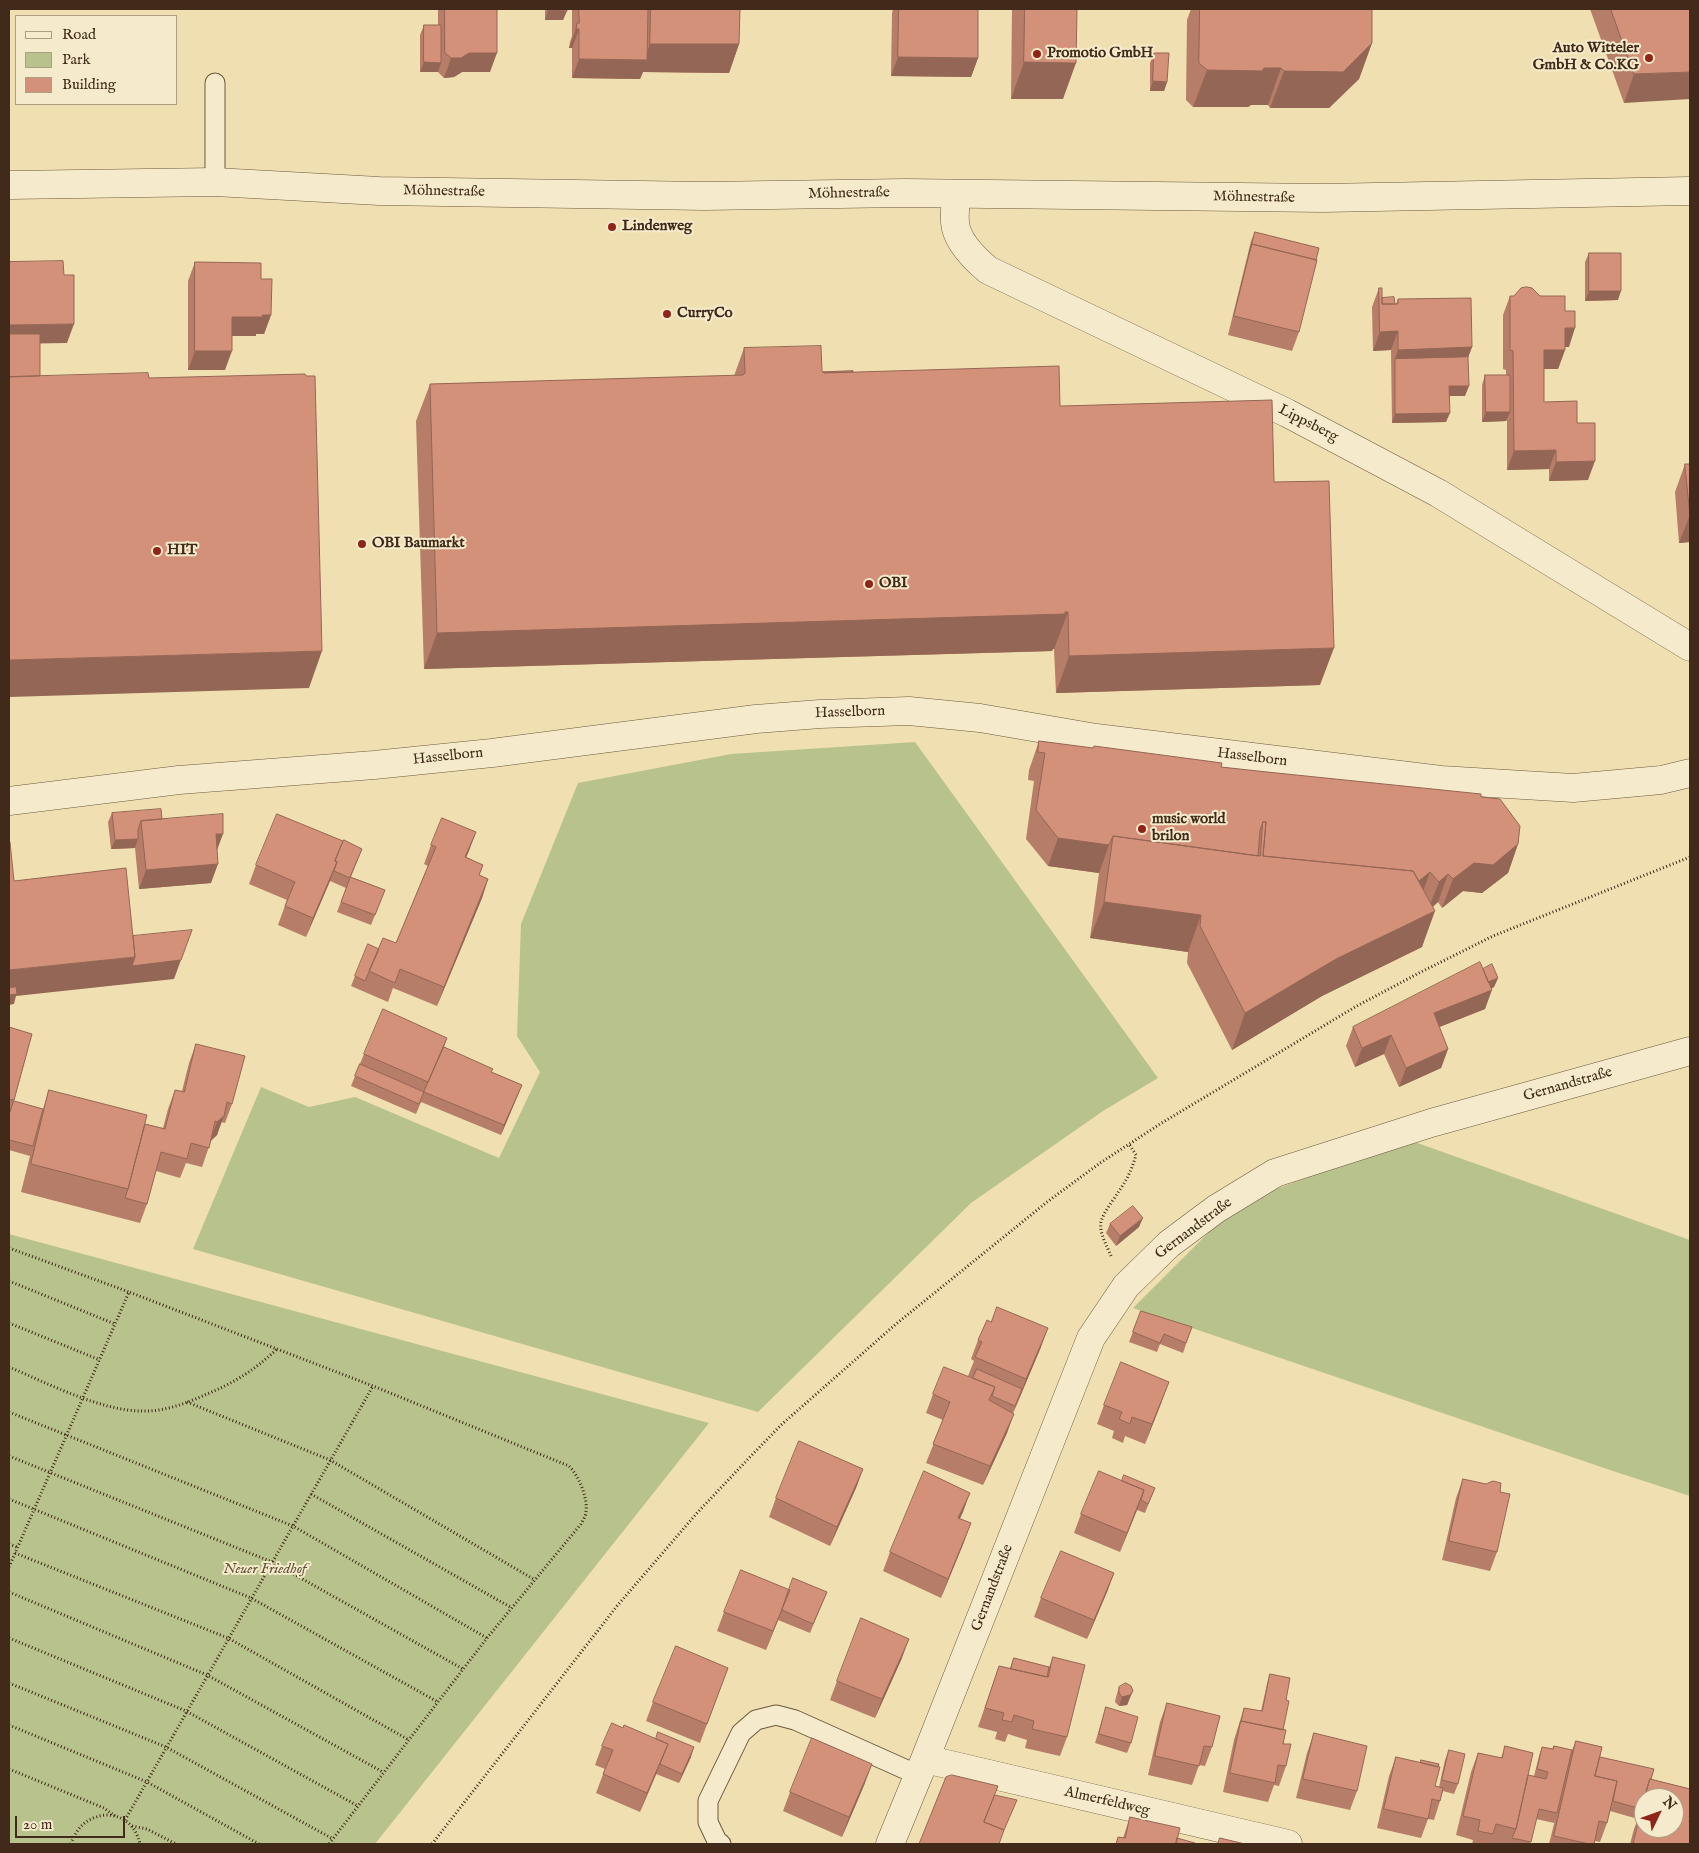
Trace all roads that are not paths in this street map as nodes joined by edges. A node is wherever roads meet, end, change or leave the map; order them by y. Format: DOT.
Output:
graph roads {
  1 [pos="215,83"];
  2 [pos="215,182"];
  3 [pos="9,185"];
  4 [pos="1690,191"];
  5 [pos="956,194"];
  6 [pos="1690,647"];
  7 [pos="1690,774"];
  8 [pos="9,801"];
  9 [pos="1690,1050"];
  10 [pos="922,1767"];
  11 [pos="721,1844"];
  12 [pos="890,1844"];
  13 [pos="1288,1844"];
  1 -- 2 [label="lane"];
  2 -- 3 [label="street, Möhnestraße"];
  2 -- 5 [label="street, Möhnestraße"];
  4 -- 5 [label="street, Möhnestraße"];
  5 -- 6 [label="street, Lippsberg"];
  7 -- 8 [label="street, Hasselborn"];
  9 -- 10 [label="street, Gernandstraße"];
  10 -- 11 [label="lane"];
  10 -- 12 [label="street, Gernandstraße"];
  10 -- 13 [label="street, Almerfeldweg"];
}
